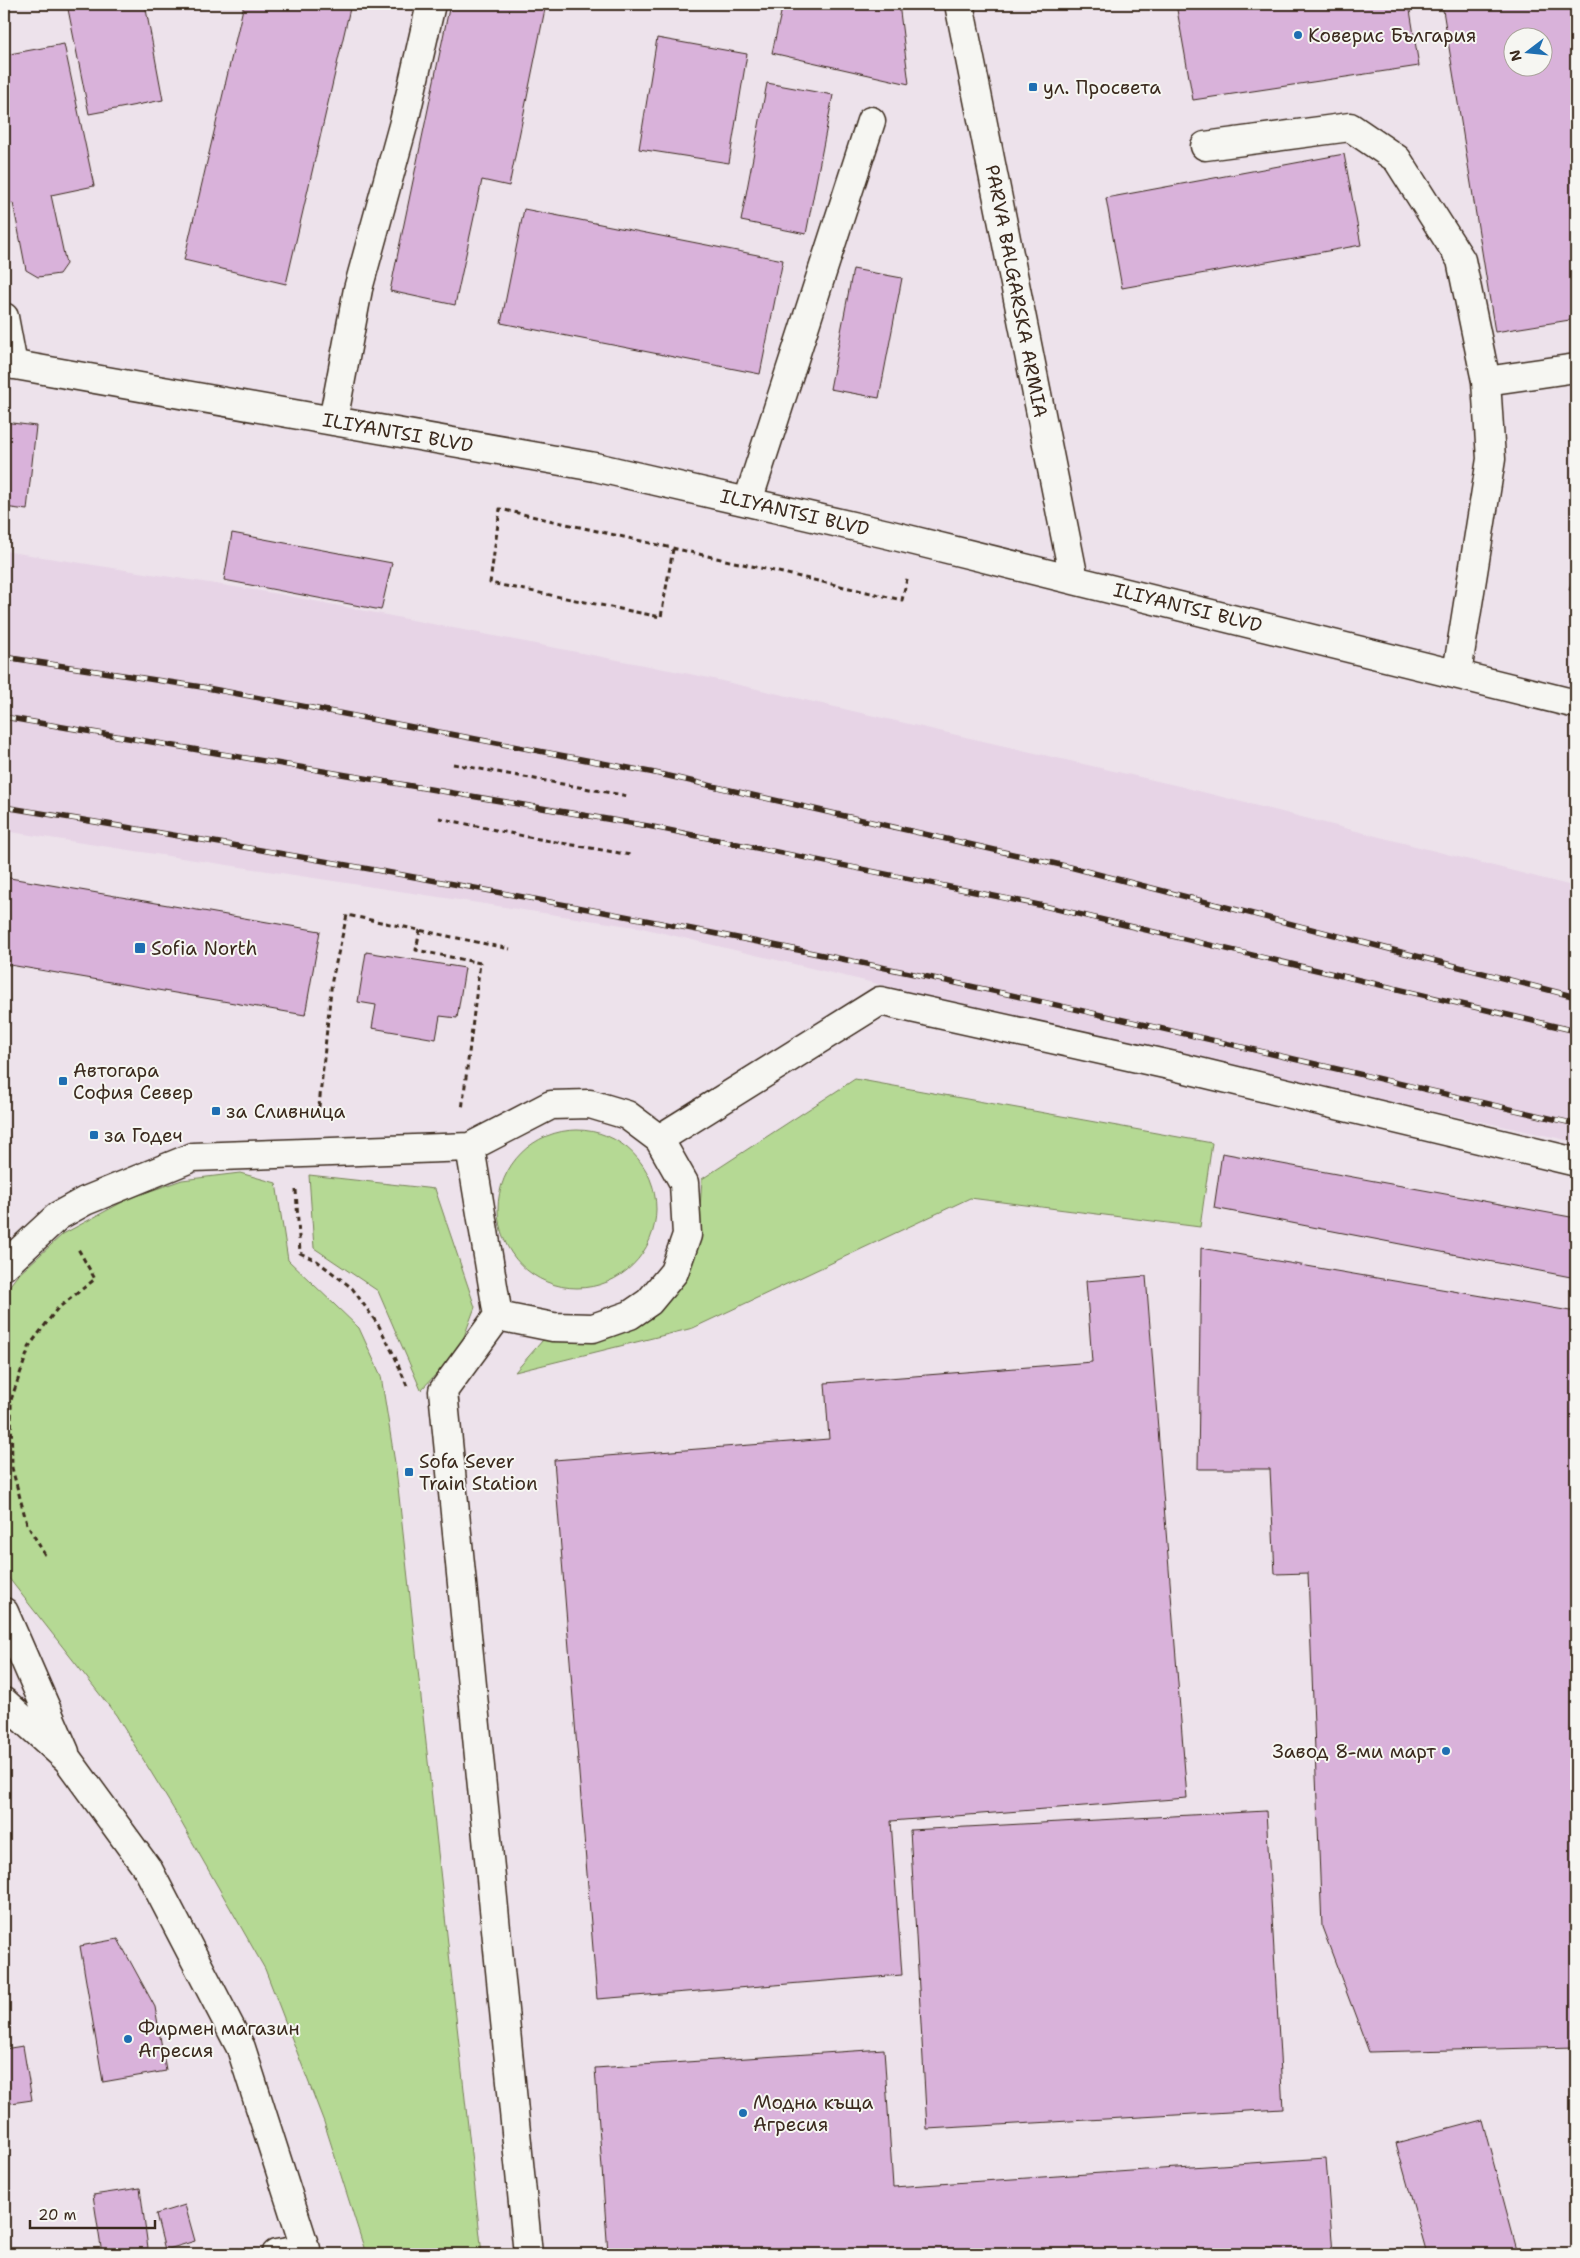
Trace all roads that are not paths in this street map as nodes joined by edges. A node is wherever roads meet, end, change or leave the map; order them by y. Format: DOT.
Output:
graph roads {
  1 [pos="431,4"];
  2 [pos="959,4"];
  3 [pos="871,121"];
  4 [pos="1205,146"];
  5 [pos="4,317"];
  6 [pos="8,364"];
  7 [pos="1576,368"];
  8 [pos="1486,381"];
  9 [pos="333,421"];
  10 [pos="748,501"];
  11 [pos="1074,579"];
  12 [pos="1457,673"];
  13 [pos="1576,704"];
  14 [pos="659,1139"];
  15 [pos="470,1146"];
  16 [pos="1576,1162"];
  17 [pos="4,1266"];
  18 [pos="498,1316"];
  19 [pos="4,1612"];
  20 [pos="4,1640"];
  21 [pos="32,1674"];
  22 [pos="4,1702"];
  23 [pos="68,1760"];
  24 [pos="307,2252"];
  25 [pos="276,2254"];
  26 [pos="528,2254"];
  1 -- 9 [label="street"];
  2 -- 11 [label="street, PARVA BALGARSKA ARMIA"];
  3 -- 10 [label="street"];
  4 -- 8 [label="street"];
  5 -- 6 [label="street"];
  6 -- 9 [label="street, ILIYANTSI BLVD"];
  7 -- 8 [label="street"];
  8 -- 12 [label="street"];
  9 -- 10 [label="street, ILIYANTSI BLVD"];
  10 -- 11 [label="street, ILIYANTSI BLVD"];
  11 -- 12 [label="street, ILIYANTSI BLVD"];
  12 -- 13 [label="street, ILIYANTSI BLVD"];
  14 -- 15 [label="street"];
  14 -- 16 [label="street"];
  14 -- 18 [label="street"];
  15 -- 17 [label="street"];
  15 -- 18 [label="street"];
  18 -- 26 [label="street"];
  19 -- 21 [label="street"];
  20 -- 21 [label="street"];
  21 -- 23 [label="street"];
  22 -- 23 [label="street"];
  23 -- 24 [label="street"];
  24 -- 25 [label="street"];
}
